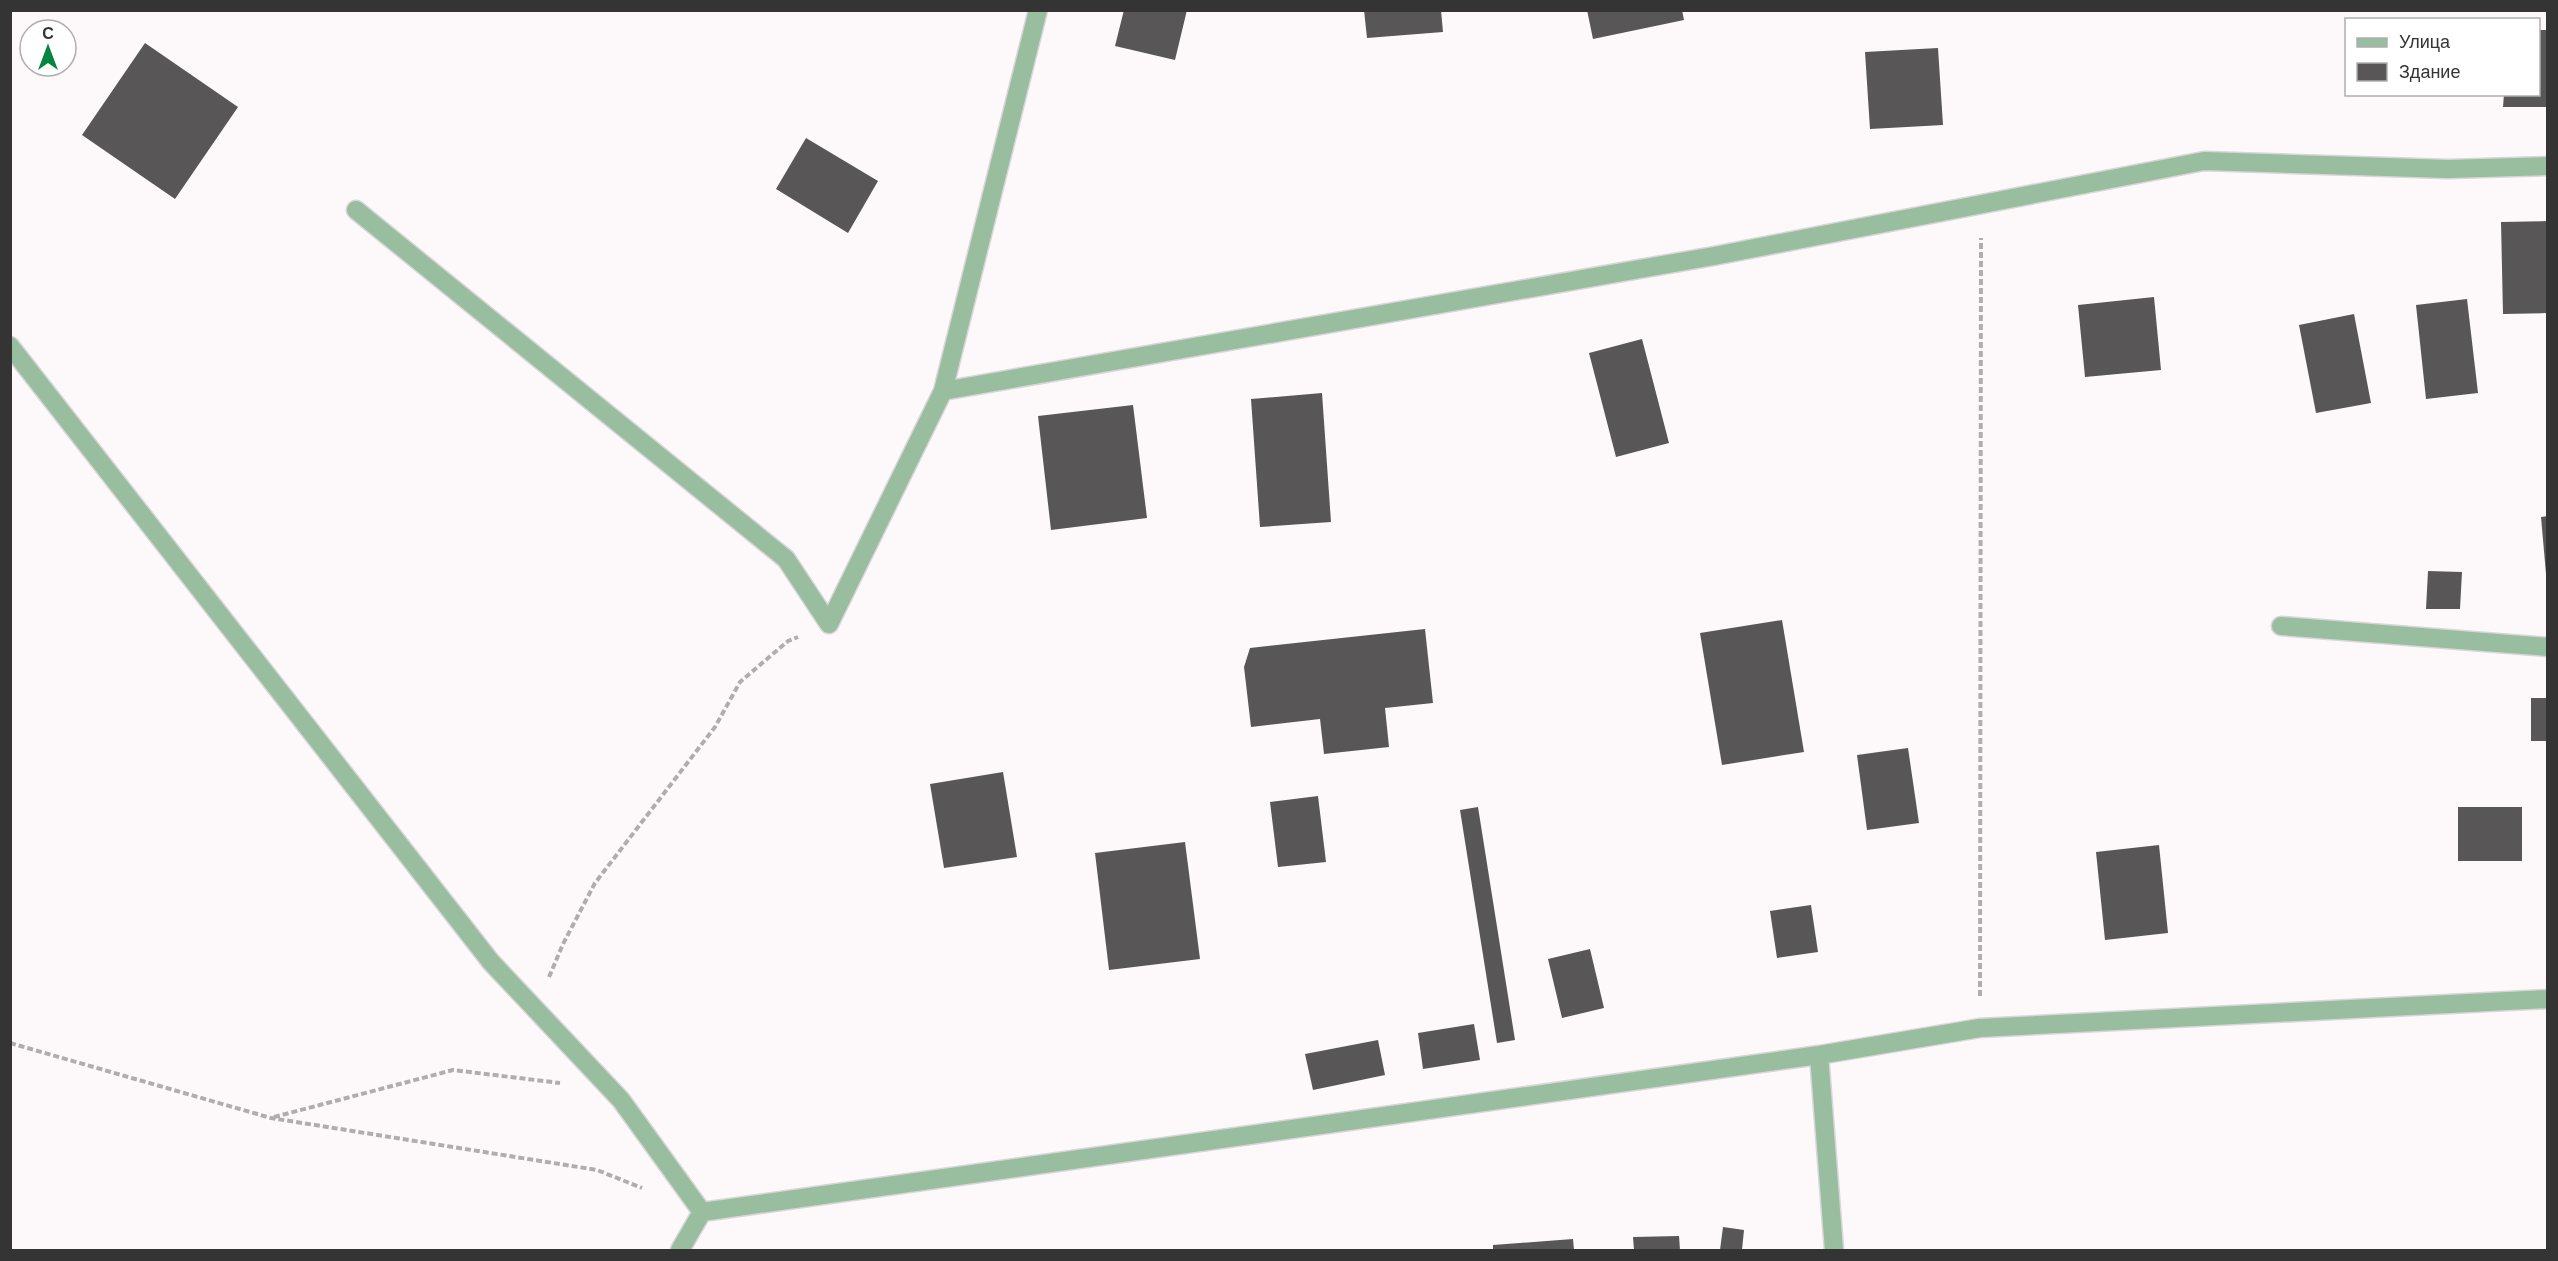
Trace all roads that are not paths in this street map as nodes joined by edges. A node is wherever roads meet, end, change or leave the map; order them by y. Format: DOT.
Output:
graph roads {
  1 [pos="1038,10"];
  2 [pos="2547,166"];
  3 [pos="356,210"];
  4 [pos="10,346"];
  5 [pos="943,391"];
  6 [pos="2281,626"];
  7 [pos="2547,647"];
  8 [pos="2547,999"];
  9 [pos="1819,1055"];
  10 [pos="702,1212"];
  11 [pos="680,1251"];
  12 [pos="1834,1251"];
  1 -- 5 [label="street"];
  2 -- 5 [label="street"];
  3 -- 5 [label="street"];
  4 -- 10 [label="street"];
  6 -- 7 [label="street"];
  8 -- 9 [label="street"];
  9 -- 10 [label="street"];
  9 -- 12 [label="street"];
  10 -- 11 [label="street"];
}
